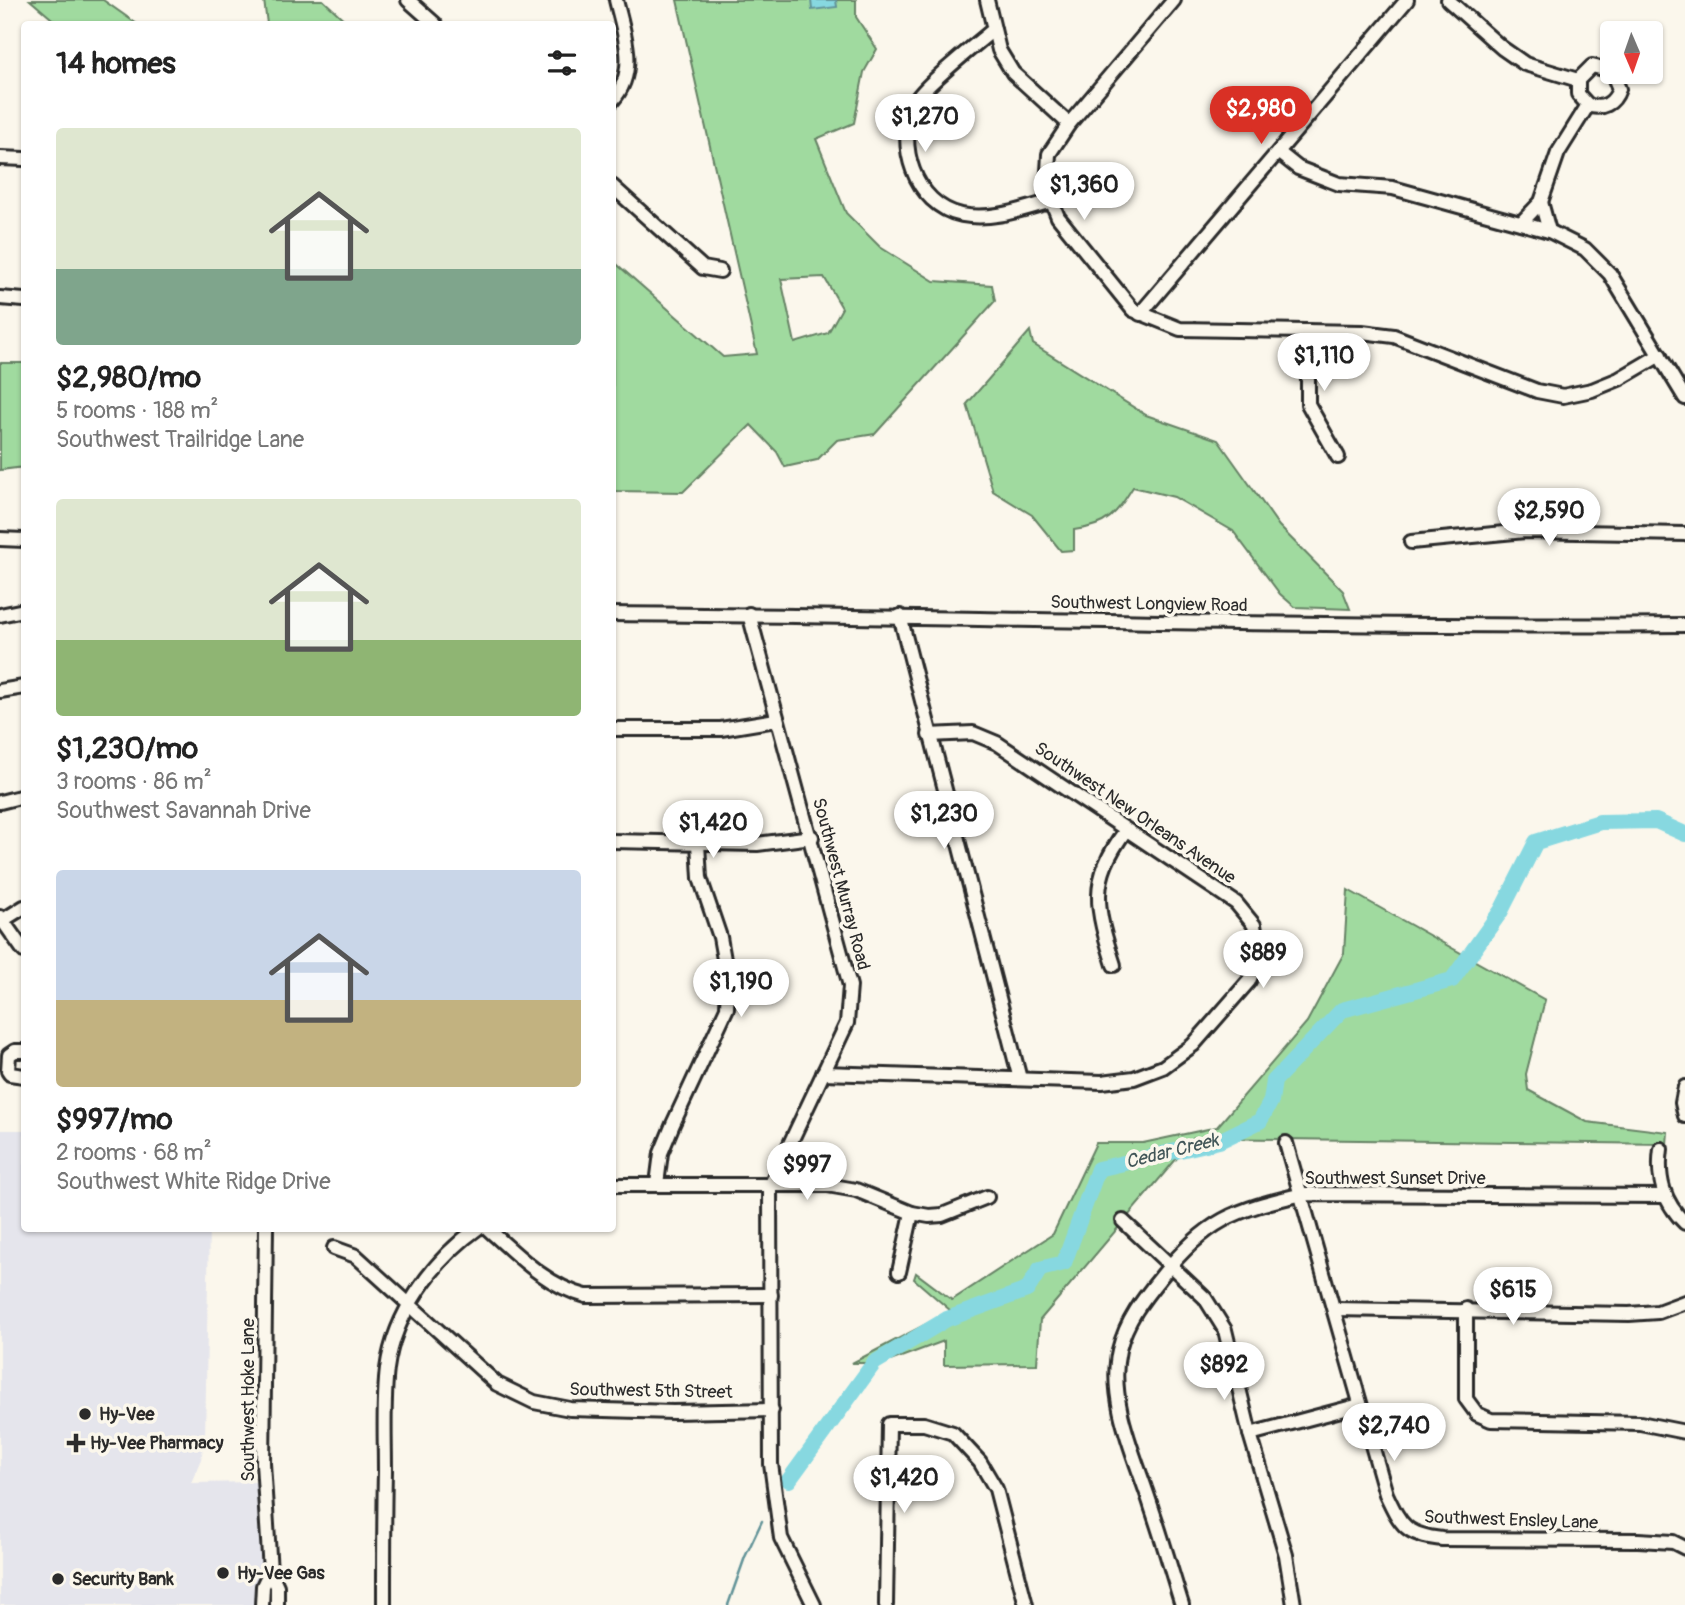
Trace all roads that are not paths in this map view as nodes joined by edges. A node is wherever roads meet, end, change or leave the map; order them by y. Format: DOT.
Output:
graph roads {
  1 [pos="408,0"];
  2 [pos="616,0"];
  3 [pos="987,0"];
  4 [pos="1174,0"];
  5 [pos="1407,0"];
  6 [pos="1447,0"];
  7 [pos="432,21"];
  8 [pos="994,29"];
  9 [pos="1600,68"];
  10 [pos="1578,80"];
  11 [pos="1617,84"];
  12 [pos="616,97"];
  13 [pos="1588,105"];
  14 [pos="1069,124"];
  15 [pos="1278,152"];
  16 [pos="0,159"];
  17 [pos="21,159"];
  18 [pos="616,190"];
  19 [pos="1052,201"];
  20 [pos="1541,202"];
  21 [pos="1521,223"];
  22 [pos="1549,231"];
  23 [pos="720,271"];
  24 [pos="0,298"];
  25 [pos="21,300"];
  26 [pos="1140,314"];
  27 [pos="1308,331"];
  28 [pos="1660,355"];
  29 [pos="1685,398"];
  30 [pos="1338,457"];
  31 [pos="1685,534"];
  32 [pos="0,539"];
  33 [pos="21,540"];
  34 [pos="1411,542"];
  35 [pos="21,611"];
  36 [pos="616,614"];
  37 [pos="749,614"];
  38 [pos="0,615"];
  39 [pos="900,616"];
  40 [pos="1685,625"];
  41 [pos="21,688"];
  42 [pos="0,691"];
  43 [pos="776,719"];
  44 [pos="616,729"];
  45 [pos="929,735"];
  46 [pos="21,797"];
  47 [pos="0,802"];
  48 [pos="1126,830"];
  49 [pos="812,836"];
  50 [pos="616,841"];
  51 [pos="698,843"];
  52 [pos="21,908"];
  53 [pos="1,920"];
  54 [pos="21,947"];
  55 [pos="1114,965"];
  56 [pos="21,1051"];
  57 [pos="823,1073"];
  58 [pos="21,1076"];
  59 [pos="1020,1079"];
  60 [pos="1685,1087"];
  61 [pos="1685,1116"];
  62 [pos="1286,1143"];
  63 [pos="1661,1149"];
  64 [pos="657,1184"];
  65 [pos="616,1185"];
  66 [pos="769,1186"];
  67 [pos="1303,1194"];
  68 [pos="1665,1196"];
  69 [pos="987,1197"];
  70 [pos="912,1213"];
  71 [pos="1123,1221"];
  72 [pos="1685,1223"];
  73 [pos="266,1232"];
  74 [pos="472,1232"];
  75 [pos="492,1232"];
  76 [pos="334,1248"];
  77 [pos="1170,1265"];
  78 [pos="899,1272"];
  79 [pos="771,1295"];
  80 [pos="1685,1302"];
  81 [pos="411,1304"];
  82 [pos="1334,1309"];
  83 [pos="1465,1309"];
  84 [pos="1360,1405"];
  85 [pos="772,1410"];
  86 [pos="1685,1432"];
  87 [pos="1250,1434"];
  88 [pos="1685,1548"];
  89 [pos="271,1571"];
  90 [pos="262,1605"];
  91 [pos="277,1605"];
  92 [pos="384,1605"];
  93 [pos="814,1605"];
  94 [pos="886,1605"];
  95 [pos="1026,1605"];
  96 [pos="1182,1605"];
  97 [pos="1294,1605"];
  1 -- 7 [label="street"];
  2 -- 12 [label="street"];
  3 -- 8 [label="street"];
  4 -- 14 [label="street"];
  5 -- 15 [label="street"];
  6 -- 10 [label="street"];
  8 -- 14 [label="street"];
  8 -- 19 [label="street"];
  9 -- 10 [label="street"];
  10 -- 13 [label="street"];
  11 -- 13 [label="street"];
  13 -- 20 [label="street"];
  14 -- 19 [label="street"];
  15 -- 21 [label="street"];
  15 -- 26 [label="street"];
  16 -- 17 [label="street"];
  18 -- 23 [label="street"];
  19 -- 26 [label="street"];
  20 -- 21 [label="street"];
  20 -- 22 [label="street"];
  21 -- 22 [label="street"];
  22 -- 28 [label="street"];
  24 -- 25 [label="street"];
  26 -- 27 [label="street"];
  27 -- 28 [label="street"];
  27 -- 30 [label="street"];
  28 -- 29 [label="street"];
  31 -- 34 [label="street"];
  32 -- 33 [label="street"];
  35 -- 38 [label="street"];
  36 -- 37 [label="street, Southwest Longview Road"];
  37 -- 39 [label="street, Southwest Longview Road"];
  37 -- 43 [label="street, Southwest Murray Road"];
  39 -- 40 [label="street, Southwest Longview Road"];
  39 -- 45 [label="street"];
  41 -- 42 [label="street"];
  43 -- 44 [label="street"];
  43 -- 49 [label="street, Southwest Murray Road"];
  45 -- 48 [label="street, Southwest New Orleans Avenue"];
  45 -- 59 [label="street"];
  46 -- 47 [label="street"];
  48 -- 55 [label="street"];
  48 -- 59 [label="street, Southwest New Orleans Avenue"];
  49 -- 51 [label="street"];
  49 -- 57 [label="street, Southwest Murray Road"];
  50 -- 51 [label="street"];
  51 -- 64 [label="street"];
  52 -- 53 [label="street"];
  53 -- 54 [label="street"];
  56 -- 58 [label="street"];
  57 -- 59 [label="street, Southwest New Orleans Avenue"];
  57 -- 66 [label="street, Southwest Murray Road"];
  60 -- 61 [label="street"];
  62 -- 67 [label="street, Southwest Ensley Lane"];
  63 -- 68 [label="street"];
  64 -- 65 [label="street"];
  64 -- 66 [label="street"];
  66 -- 70 [label="street"];
  66 -- 79 [label="street, Southwest Murray Road"];
  67 -- 68 [label="street, Southwest Sunset Drive"];
  67 -- 77 [label="street, Southwest Sunset Drive"];
  67 -- 82 [label="street, Southwest Ensley Lane"];
  68 -- 72 [label="street"];
  69 -- 70 [label="street"];
  70 -- 78 [label="street"];
  71 -- 77 [label="street"];
  73 -- 89 [label="street, Southwest Hoke Lane"];
  74 -- 81 [label="street"];
  75 -- 79 [label="street"];
  76 -- 81 [label="street, Southwest 5th Street"];
  77 -- 87 [label="street"];
  77 -- 96 [label="street, Southwest Sunset Drive"];
  79 -- 85 [label="street, Southwest Murray Road"];
  80 -- 83 [label="street"];
  81 -- 85 [label="street, Southwest 5th Street"];
  81 -- 92 [label="street"];
  82 -- 83 [label="street"];
  82 -- 84 [label="street, Southwest Ensley Lane"];
  83 -- 86 [label="street"];
  84 -- 87 [label="street"];
  84 -- 88 [label="street, Southwest Ensley Lane"];
  85 -- 93 [label="street, Southwest Murray Road"];
  87 -- 97 [label="street"];
  89 -- 90 [label="street, Southwest Hoke Lane"];
  89 -- 91 [label="street, Southwest Hoke Lane"];
  94 -- 95 [label="street"];
}
